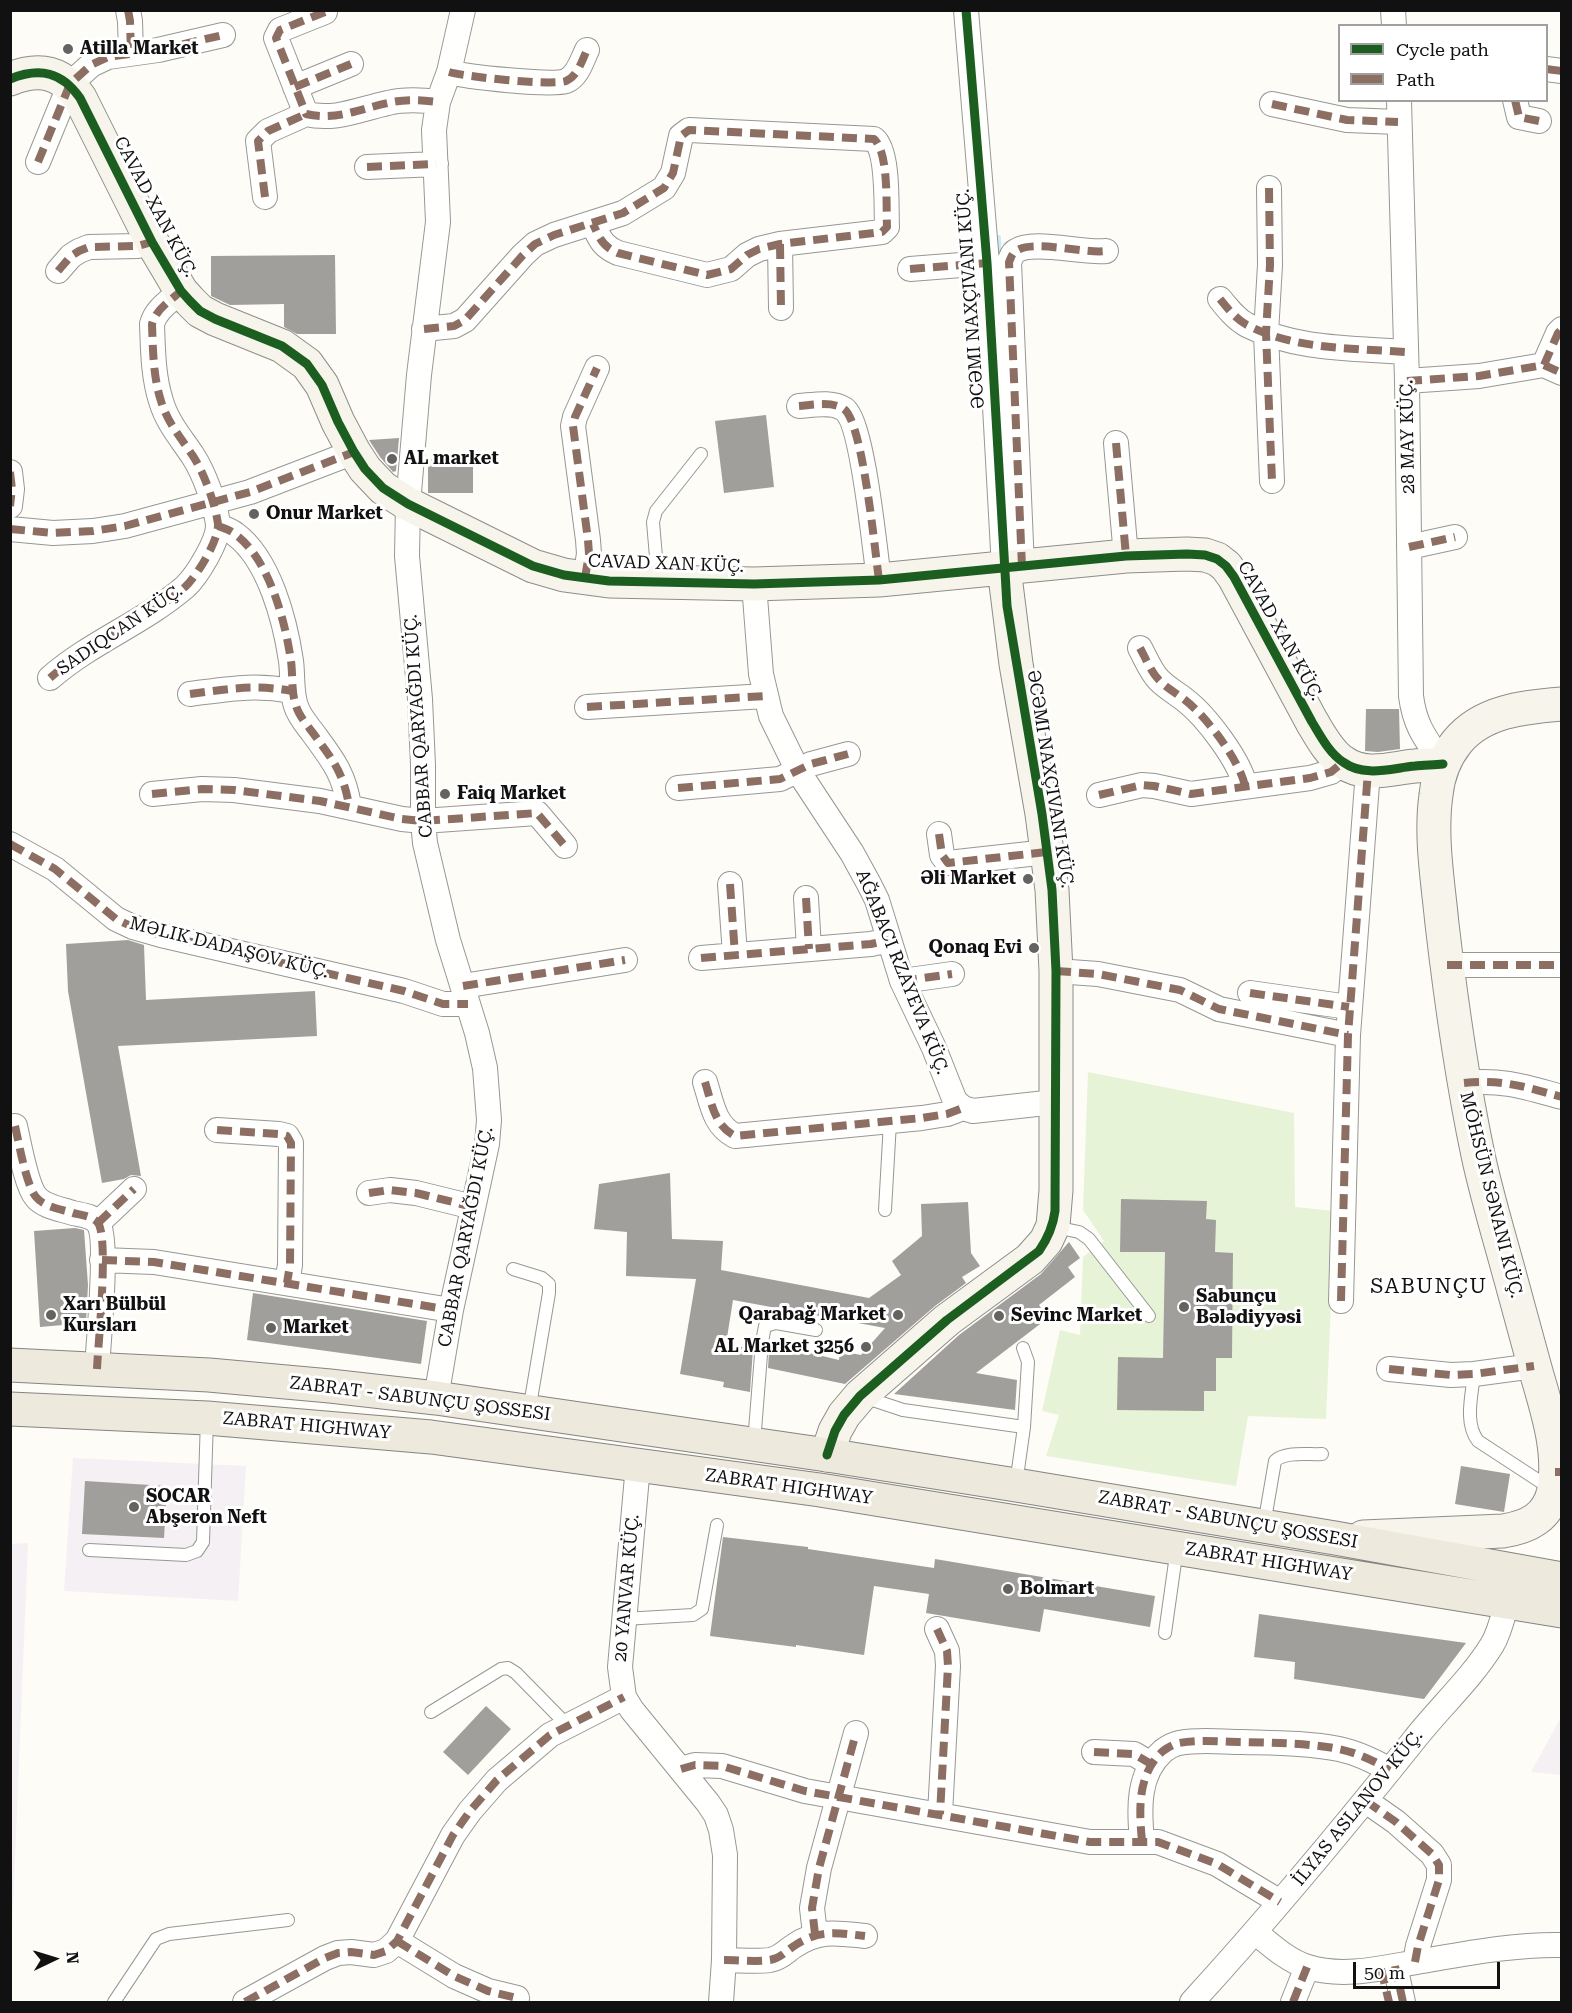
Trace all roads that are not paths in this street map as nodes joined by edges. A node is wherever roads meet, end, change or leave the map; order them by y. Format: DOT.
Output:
graph roads {
  1 [pos="128,10"];
  2 [pos="464,10"];
  3 [pos="966,10"];
  4 [pos="325,12"];
  5 [pos="223,35"];
  6 [pos="587,50"];
  7 [pos="131,53"];
  8 [pos="351,64"];
  9 [pos="449,72"];
  10 [pos="10,79"];
  11 [pos="70,84"];
  12 [pos="295,87"];
  13 [pos="438,102"];
  14 [pos="1515,102"];
  15 [pos="1272,104"];
  16 [pos="1398,111"];
  17 [pos="306,114"];
  18 [pos="1539,122"];
  19 [pos="38,162"];
  20 [pos="436,164"];
  21 [pos="367,167"];
  22 [pos="1269,188"];
  23 [pos="265,197"];
  24 [pos="593,224"];
  25 [pos="152,242"];
  26 [pos="780,244"];
  27 [pos="1106,251"];
  28 [pos="987,263"];
  29 [pos="910,269"];
  30 [pos="58,271"];
  31 [pos="181,291"];
  32 [pos="1220,299"];
  33 [pos="781,308"];
  34 [pos="424,329"];
  35 [pos="1562,329"];
  36 [pos="1266,333"];
  37 [pos="1406,352"];
  38 [pos="597,368"];
  39 [pos="1553,369"];
  40 [pos="1407,381"];
  41 [pos="799,406"];
  42 [pos="1116,443"];
  43 [pos="354,452"];
  44 [pos="701,454"];
  45 [pos="10,472"];
  46 [pos="1272,481"];
  47 [pos="408,504"];
  48 [pos="10,506"];
  49 [pos="215,515"];
  50 [pos="10,529"];
  51 [pos="1455,537"];
  52 [pos="1409,547"];
  53 [pos="1126,556"];
  54 [pos="1013,567"];
  55 [pos="585,578"];
  56 [pos="879,580"];
  57 [pos="658,583"];
  58 [pos="754,584"];
  59 [pos="1140,648"];
  60 [pos="50,678"];
  61 [pos="292,691"];
  62 [pos="190,694"];
  63 [pos="765,696"];
  64 [pos="1562,704"];
  65 [pos="587,707"];
  66 [pos="849,754"];
  67 [pos="1443,764"];
  68 [pos="1355,766"];
  69 [pos="798,771"];
  70 [pos="1245,786"];
  71 [pos="678,788"];
  72 [pos="152,794"];
  73 [pos="1099,795"];
  74 [pos="349,806"];
  75 [pos="423,821"];
  76 [pos="939,834"];
  77 [pos="10,844"];
  78 [pos="565,846"];
  79 [pos="1047,852"];
  80 [pos="730,884"];
  81 [pos="806,898"];
  82 [pos="889,940"];
  83 [pos="809,949"];
  84 [pos="735,955"];
  85 [pos="701,958"];
  86 [pos="625,960"];
  87 [pos="1447,965"];
  88 [pos="1562,965"];
  89 [pos="1056,971"];
  90 [pos="952,974"];
  91 [pos="902,981"];
  92 [pos="1250,993"];
  93 [pos="465,995"];
  94 [pos="1349,1007"];
  95 [pos="1348,1035"];
  96 [pos="705,1082"];
  97 [pos="1464,1083"];
  98 [pos="1562,1097"];
  99 [pos="1055,1102"];
  100 [pos="963,1108"];
  101 [pos="890,1122"];
  102 [pos="15,1126"];
  103 [pos="217,1130"];
  104 [pos="134,1189"];
  105 [pos="369,1193"];
  106 [pos="473,1207"];
  107 [pos="885,1210"];
  108 [pos="98,1223"];
  109 [pos="1053,1226"];
  110 [pos="102,1260"];
  111 [pos="513,1269"];
  112 [pos="287,1283"];
  113 [pos="1341,1301"];
  114 [pos="451,1310"];
  115 [pos="1149,1316"];
  116 [pos="816,1330"];
  117 [pos="1023,1348"];
  118 [pos="10,1365"];
  119 [pos="1534,1366"];
  120 [pos="96,1369"];
  121 [pos="1389,1369"];
  122 [pos="1474,1374"];
  123 [pos="860,1396"];
  124 [pos="436,1398"];
  125 [pos="10,1408"];
  126 [pos="529,1412"];
  127 [pos="207,1418"];
  128 [pos="1024,1427"];
  129 [pos="754,1444"];
  130 [pos="1322,1454"];
  131 [pos="827,1455"];
  132 [pos="638,1465"];
  133 [pos="1016,1485"];
  134 [pos="820,1490"];
  135 [pos="1556,1490"];
  136 [pos="717,1525"];
  137 [pos="1264,1526"];
  138 [pos="1335,1538"];
  139 [pos="1177,1547"];
  140 [pos="89,1550"];
  141 [pos="1562,1579"];
  142 [pos="1507,1602"];
  143 [pos="1562,1611"];
  144 [pos="623,1619"];
  145 [pos="937,1629"];
  146 [pos="1166,1633"];
  147 [pos="624,1697"];
  148 [pos="431,1712"];
  149 [pos="567,1725"];
  150 [pos="856,1733"];
  151 [pos="1094,1752"];
  152 [pos="1151,1764"];
  153 [pos="681,1769"];
  154 [pos="1390,1770"];
  155 [pos="837,1797"];
  156 [pos="1366,1801"];
  157 [pos="940,1814"];
  158 [pos="1142,1841"];
  159 [pos="1280,1902"];
  160 [pos="288,1920"];
  161 [pos="1255,1932"];
  162 [pos="815,1934"];
  163 [pos="865,1936"];
  164 [pos="397,1941"];
  165 [pos="1562,1946"];
  166 [pos="724,1960"];
  167 [pos="1397,1966"];
  168 [pos="1307,1967"];
  169 [pos="517,1998"];
  170 [pos="114,2002"];
  171 [pos="245,2002"];
  172 [pos="721,2002"];
  173 [pos="1192,2002"];
  174 [pos="1293,2002"];
  175 [pos="1389,2002"];
  176 [pos="1403,2002"];
  1 -- 7 [label="street"];
  2 -- 9 [label="street"];
  3 -- 28 [label="street"];
  4 -- 12 [label="street"];
  5 -- 7 [label="street"];
  6 -- 9 [label="street"];
  7 -- 11 [label="street"];
  8 -- 12 [label="street"];
  9 -- 13 [label="street"];
  10 -- 11 [label="street"];
  11 -- 19 [label="street"];
  11 -- 25 [label="street, CAVAD XAN KÜÇ."];
  12 -- 17 [label="street"];
  13 -- 17 [label="street"];
  13 -- 20 [label="street"];
  14 -- 18 [label="street"];
  15 -- 16 [label="street"];
  16 -- 37 [label="street, 28 MAY KÜÇ."];
  17 -- 23 [label="street"];
  20 -- 21 [label="street"];
  20 -- 34 [label="street"];
  22 -- 36 [label="street"];
  24 -- 26 [label="street"];
  24 -- 26 [label="street"];
  24 -- 34 [label="street"];
  25 -- 30 [label="street"];
  25 -- 31 [label="street, CAVAD XAN KÜÇ."];
  26 -- 33 [label="street"];
  27 -- 54 [label="street"];
  28 -- 29 [label="street"];
  28 -- 54 [label="street"];
  31 -- 43 [label="street, CAVAD XAN KÜÇ."];
  31 -- 49 [label="street"];
  32 -- 36 [label="street"];
  34 -- 47 [label="street"];
  35 -- 39 [label="street"];
  36 -- 37 [label="street"];
  36 -- 46 [label="street"];
  37 -- 40 [label="street, 28 MAY KÜÇ."];
  38 -- 55 [label="street"];
  39 -- 40 [label="street"];
  40 -- 52 [label="street, 28 MAY KÜÇ."];
  41 -- 56 [label="street"];
  42 -- 53 [label="street"];
  43 -- 47 [label="street, CAVAD XAN KÜÇ."];
  43 -- 49 [label="street"];
  44 -- 57 [label="lane"];
  45 -- 48 [label="street"];
  47 -- 55 [label="street, CAVAD XAN KÜÇ."];
  47 -- 75 [label="street"];
  49 -- 50 [label="street"];
  49 -- 60 [label="street"];
  49 -- 61 [label="street"];
  51 -- 52 [label="street"];
  52 -- 67 [label="street, 28 MAY KÜÇ."];
  53 -- 54 [label="street, CAVAD XAN KÜÇ."];
  53 -- 68 [label="street, CAVAD XAN KÜÇ."];
  54 -- 56 [label="street, CAVAD XAN KÜÇ."];
  54 -- 79 [label="street"];
  55 -- 57 [label="street, CAVAD XAN KÜÇ."];
  56 -- 58 [label="street, CAVAD XAN KÜÇ."];
  57 -- 58 [label="street, CAVAD XAN KÜÇ."];
  58 -- 63 [label="street"];
  59 -- 70 [label="street"];
  61 -- 62 [label="street"];
  61 -- 74 [label="street"];
  63 -- 65 [label="street"];
  63 -- 69 [label="street"];
  64 -- 67 [label="street, MÖHSÜN SƏNANI KÜÇ."];
  66 -- 69 [label="street"];
  67 -- 68 [label="street"];
  67 -- 87 [label="street, MÖHSÜN SƏNANI KÜÇ."];
  68 -- 70 [label="street"];
  68 -- 94 [label="street"];
  69 -- 71 [label="street"];
  69 -- 82 [label="street"];
  70 -- 73 [label="street"];
  72 -- 74 [label="street"];
  74 -- 75 [label="street"];
  75 -- 78 [label="street"];
  75 -- 93 [label="street"];
  76 -- 79 [label="street"];
  77 -- 93 [label="street, MƏLIK DADAŞOV KÜÇ."];
  79 -- 89 [label="street"];
  80 -- 84 [label="street"];
  81 -- 83 [label="street"];
  82 -- 83 [label="street"];
  82 -- 91 [label="street"];
  83 -- 84 [label="street"];
  84 -- 85 [label="street"];
  86 -- 93 [label="street, MƏLIK DADAŞOV KÜÇ."];
  87 -- 88 [label="street"];
  87 -- 97 [label="street, MÖHSÜN SƏNANI KÜÇ."];
  89 -- 95 [label="street"];
  89 -- 99 [label="street"];
  90 -- 91 [label="street"];
  91 -- 100 [label="street"];
  92 -- 94 [label="street"];
  93 -- 106 [label="street"];
  94 -- 95 [label="street"];
  95 -- 113 [label="street"];
  96 -- 101 [label="street"];
  97 -- 98 [label="street"];
  97 -- 119 [label="street, MÖHSÜN SƏNANI KÜÇ."];
  99 -- 100 [label="street"];
  99 -- 109 [label="street"];
  100 -- 101 [label="street"];
  101 -- 107 [label="lane"];
  102 -- 108 [label="street"];
  103 -- 112 [label="street"];
  104 -- 108 [label="street"];
  105 -- 106 [label="street"];
  106 -- 114 [label="street"];
  108 -- 110 [label="street"];
  109 -- 115 [label="lane"];
  109 -- 123 [label="street"];
  110 -- 112 [label="street"];
  110 -- 120 [label="street"];
  111 -- 126 [label="lane"];
  112 -- 114 [label="street"];
  114 -- 124 [label="street"];
  116 -- 129 [label="lane"];
  117 -- 128 [label="lane"];
  118 -- 120 [label="main road, ZABRAT - SABUNÇU ŞOSSESI"];
  119 -- 122 [label="street"];
  119 -- 135 [label="street, MÖHSÜN SƏNANI KÜÇ."];
  120 -- 124 [label="main road, ZABRAT - SABUNÇU ŞOSSESI"];
  121 -- 122 [label="street"];
  122 -- 135 [label="lane"];
  123 -- 128 [label="lane"];
  123 -- 131 [label="street"];
  124 -- 126 [label="main road, ZABRAT - SABUNÇU ŞOSSESI"];
  125 -- 127 [label="main road, ZABRAT HIGHWAY"];
  126 -- 129 [label="main road, ZABRAT - SABUNÇU ŞOSSESI"];
  127 -- 132 [label="main road, ZABRAT HIGHWAY"];
  127 -- 140 [label="lane"];
  128 -- 133 [label="lane"];
  129 -- 131 [label="main road, ZABRAT - SABUNÇU ŞOSSESI"];
  130 -- 137 [label="lane"];
  131 -- 133 [label="main road, ZABRAT - SABUNÇU ŞOSSESI"];
  131 -- 134 [label="main road"];
  132 -- 134 [label="main road, ZABRAT HIGHWAY"];
  132 -- 144 [label="street, 20 YANVAR KÜÇ."];
  133 -- 137 [label="main road, ZABRAT - SABUNÇU ŞOSSESI"];
  134 -- 139 [label="main road, ZABRAT HIGHWAY"];
  135 -- 138 [label="street"];
  136 -- 144 [label="lane"];
  137 -- 138 [label="main road, ZABRAT - SABUNÇU ŞOSSESI"];
  138 -- 141 [label="main road, ZABRAT - SABUNÇU ŞOSSESI"];
  139 -- 142 [label="main road, ZABRAT HIGHWAY"];
  139 -- 146 [label="lane"];
  142 -- 143 [label="main road, ZABRAT HIGHWAY"];
  142 -- 154 [label="street, İLYAS ASLANOV KÜÇ."];
  144 -- 147 [label="street, 20 YANVAR KÜÇ."];
  145 -- 157 [label="street"];
  147 -- 149 [label="street"];
  147 -- 153 [label="street, 20 YANVAR KÜÇ."];
  148 -- 149 [label="lane"];
  149 -- 164 [label="street"];
  150 -- 155 [label="street"];
  151 -- 152 [label="street"];
  152 -- 154 [label="street"];
  152 -- 158 [label="street"];
  153 -- 155 [label="street"];
  153 -- 166 [label="street, 20 YANVAR KÜÇ."];
  154 -- 156 [label="street, İLYAS ASLANOV KÜÇ."];
  155 -- 157 [label="street"];
  155 -- 162 [label="street"];
  156 -- 159 [label="street, İLYAS ASLANOV KÜÇ."];
  156 -- 167 [label="street"];
  157 -- 158 [label="street"];
  158 -- 159 [label="street"];
  159 -- 161 [label="street, İLYAS ASLANOV KÜÇ."];
  160 -- 170 [label="lane"];
  161 -- 168 [label="street"];
  161 -- 173 [label="street, İLYAS ASLANOV KÜÇ."];
  162 -- 163 [label="street"];
  162 -- 166 [label="street"];
  164 -- 169 [label="street"];
  164 -- 171 [label="street"];
  165 -- 167 [label="street"];
  166 -- 172 [label="street, 20 YANVAR KÜÇ."];
  167 -- 168 [label="street"];
  167 -- 175 [label="street"];
  167 -- 176 [label="street"];
  168 -- 174 [label="street"];
}
